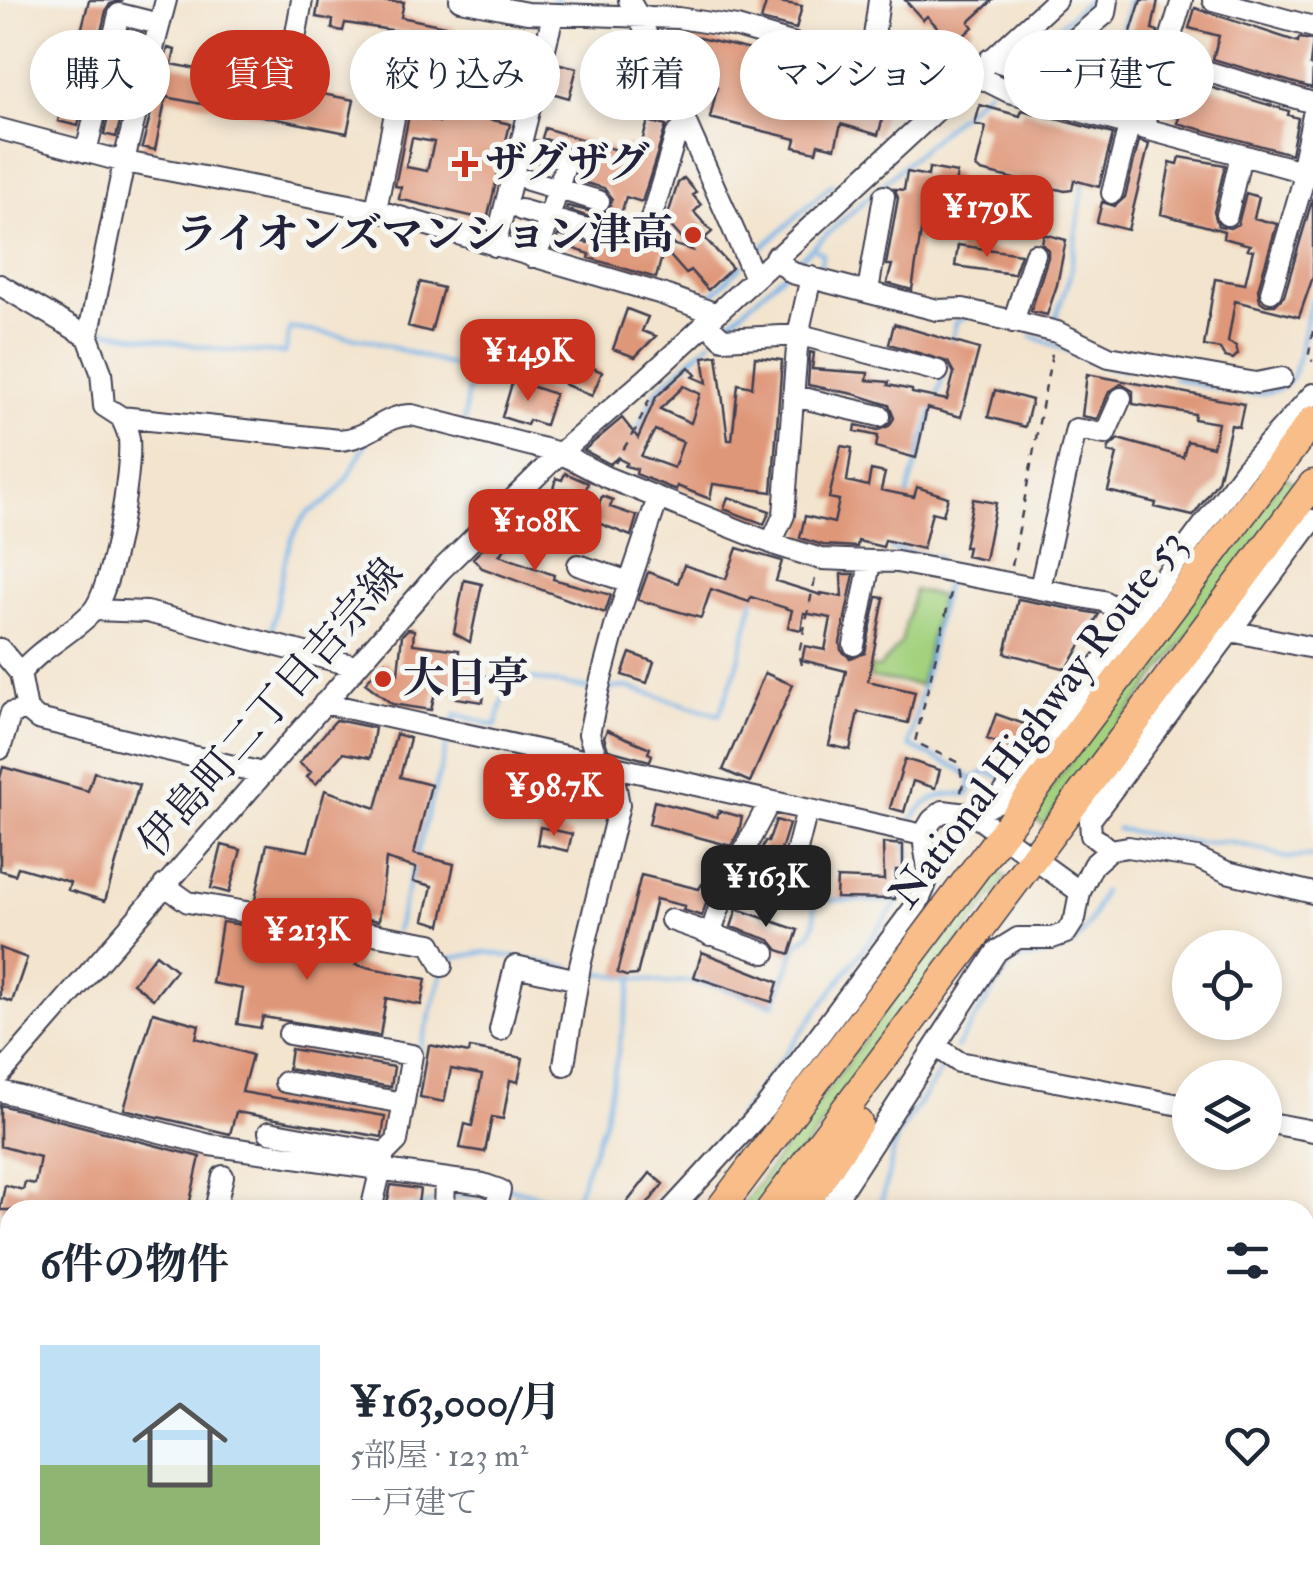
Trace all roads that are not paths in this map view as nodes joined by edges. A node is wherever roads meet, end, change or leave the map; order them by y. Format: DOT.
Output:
graph roads {
  1 [pos="166,0"];
  2 [pos="302,0"];
  3 [pos="460,0"];
  4 [pos="879,0"];
  5 [pos="1108,0"];
  6 [pos="1182,0"];
  7 [pos="1213,0"];
  8 [pos="1049,2"];
  9 [pos="634,8"];
  10 [pos="553,16"];
  11 [pos="159,24"];
  12 [pos="1313,28"];
  13 [pos="297,30"];
  14 [pos="746,30"];
  15 [pos="875,30"];
  16 [pos="1173,30"];
  17 [pos="997,72"];
  18 [pos="1214,74"];
  19 [pos="984,79"];
  20 [pos="1313,103"];
  21 [pos="1313,116"];
  22 [pos="394,120"];
  23 [pos="930,120"];
  24 [pos="1138,120"];
  25 [pos="1136,124"];
  26 [pos="686,126"];
  27 [pos="0,129"];
  28 [pos="87,145"];
  29 [pos="536,151"];
  30 [pos="126,156"];
  31 [pos="1241,156"];
  32 [pos="1301,171"];
  33 [pos="528,180"];
  34 [pos="558,189"];
  35 [pos="1112,193"];
  36 [pos="884,196"];
  37 [pos="599,201"];
  38 [pos="377,205"];
  39 [pos="521,210"];
  40 [pos="1227,214"];
  41 [pos="549,218"];
  42 [pos="650,222"];
  43 [pos="590,230"];
  44 [pos="496,240"];
  45 [pos="534,252"];
  46 [pos="1035,254"];
  47 [pos="749,266"];
  48 [pos="800,271"];
  49 [pos="0,285"];
  50 [pos="868,291"];
  51 [pos="1272,292"];
  52 [pos="708,320"];
  53 [pos="1013,322"];
  54 [pos="802,336"];
  55 [pos="88,337"];
  56 [pos="938,370"];
  57 [pos="1282,378"];
  58 [pos="1313,394"];
  59 [pos="794,396"];
  60 [pos="1121,398"];
  61 [pos="880,416"];
  62 [pos="121,417"];
  63 [pos="1313,420"];
  64 [pos="560,453"];
  65 [pos="1313,484"];
  66 [pos="658,498"];
  67 [pos="1313,520"];
  68 [pos="771,543"];
  69 [pos="870,563"];
  70 [pos="578,565"];
  71 [pos="629,582"];
  72 [pos="1040,588"];
  73 [pos="94,610"];
  74 [pos="1144,624"];
  75 [pos="1222,626"];
  76 [pos="854,645"];
  77 [pos="1313,648"];
  78 [pos="0,649"];
  79 [pos="356,666"];
  80 [pos="20,673"];
  81 [pos="324,703"];
  82 [pos="27,710"];
  83 [pos="0,750"];
  84 [pos="605,765"];
  85 [pos="262,773"];
  86 [pos="770,801"];
  87 [pos="807,810"];
  88 [pos="974,814"];
  89 [pos="913,832"];
  90 [pos="1002,834"];
  91 [pos="1110,850"];
  92 [pos="1034,858"];
  93 [pos="786,892"];
  94 [pos="1080,892"];
  95 [pos="1313,893"];
  96 [pos="178,895"];
  97 [pos="671,920"];
  98 [pos="710,934"];
  99 [pos="765,953"];
  100 [pos="959,960"];
  101 [pos="442,966"];
  102 [pos="579,973"];
  103 [pos="500,1030"];
  104 [pos="289,1034"];
  105 [pos="936,1048"];
  106 [pos="564,1065"];
  107 [pos="0,1075"];
  108 [pos="285,1082"];
  109 [pos="0,1091"];
  110 [pos="404,1103"];
  111 [pos="1172,1103"];
  112 [pos="1282,1125"];
  113 [pos="1313,1131"];
  114 [pos="270,1132"];
  115 [pos="382,1163"];
  116 [pos="223,1176"];
  117 [pos="444,1197"];
  118 [pos="217,1200"];
  119 [pos="373,1200"];
  120 [pos="497,1200"];
  121 [pos="679,1200"];
  122 [pos="727,1200"];
  123 [pos="778,1200"];
  124 [pos="807,1200"];
  125 [pos="837,1200"];
  1 -- 11 [label="street"];
  2 -- 13 [label="street"];
  3 -- 10 [label="street"];
  4 -- 15 [label="street"];
  5 -- 17 [label="street"];
  6 -- 16 [label="street"];
  7 -- 12 [label="street"];
  8 -- 17 [label="street, 伊島町二丁目吉宗線"];
  9 -- 10 [label="street"];
  9 -- 14 [label="street"];
  9 -- 26 [label="street"];
  10 -- 44 [label="street"];
  11 -- 28 [label="street"];
  11 -- 30 [label="street"];
  17 -- 19 [label="street, 伊島町二丁目吉宗線"];
  17 -- 25 [label="street"];
  18 -- 20 [label="street"];
  21 -- 32 [label="street"];
  22 -- 38 [label="street"];
  23 -- 48 [label="street, 伊島町二丁目吉宗線"];
  24 -- 25 [label="street"];
  25 -- 31 [label="street"];
  25 -- 35 [label="street"];
  26 -- 42 [label="street"];
  26 -- 47 [label="street"];
  27 -- 28 [label="street"];
  28 -- 30 [label="street"];
  29 -- 34 [label="street"];
  30 -- 38 [label="street"];
  30 -- 55 [label="street"];
  31 -- 32 [label="street"];
  31 -- 40 [label="street"];
  32 -- 51 [label="street"];
  33 -- 34 [label="street"];
  34 -- 37 [label="street"];
  34 -- 41 [label="street"];
  36 -- 50 [label="street"];
  38 -- 44 [label="street"];
  39 -- 41 [label="street"];
  41 -- 43 [label="street"];
  41 -- 45 [label="street"];
  44 -- 45 [label="street"];
  45 -- 52 [label="street"];
  46 -- 53 [label="street"];
  47 -- 48 [label="street, 伊島町二丁目吉宗線"];
  47 -- 52 [label="street, 伊島町二丁目吉宗線"];
  48 -- 50 [label="street"];
  48 -- 54 [label="street"];
  49 -- 55 [label="street"];
  50 -- 53 [label="street"];
  52 -- 54 [label="street"];
  52 -- 64 [label="street, 伊島町二丁目吉宗線"];
  53 -- 57 [label="street"];
  54 -- 56 [label="street"];
  54 -- 59 [label="street"];
  55 -- 62 [label="street"];
  58 -- 74 [label="street"];
  59 -- 61 [label="street"];
  59 -- 68 [label="street"];
  60 -- 72 [label="street"];
  62 -- 64 [label="street"];
  62 -- 73 [label="street"];
  63 -- 74 [label="highway, National Highway Route 53"];
  64 -- 66 [label="street"];
  64 -- 79 [label="street, 伊島町二丁目吉宗線"];
  65 -- 75 [label="highway, National Highway Route 53"];
  66 -- 68 [label="street"];
  66 -- 71 [label="street"];
  67 -- 75 [label="street"];
  68 -- 69 [label="street"];
  69 -- 72 [label="street"];
  69 -- 76 [label="street"];
  70 -- 71 [label="street"];
  71 -- 84 [label="street"];
  72 -- 74 [label="street"];
  73 -- 79 [label="street"];
  73 -- 80 [label="street"];
  74 -- 88 [label="street"];
  74 -- 90 [label="highway, National Highway Route 53"];
  75 -- 77 [label="street"];
  75 -- 91 [label="street"];
  75 -- 92 [label="highway, National Highway Route 53"];
  78 -- 80 [label="street"];
  79 -- 81 [label="street, 伊島町二丁目吉宗線"];
  80 -- 82 [label="street"];
  81 -- 84 [label="street"];
  81 -- 85 [label="street, 伊島町二丁目吉宗線"];
  82 -- 83 [label="street"];
  82 -- 85 [label="street"];
  84 -- 86 [label="street"];
  84 -- 102 [label="street"];
  85 -- 96 [label="street, 伊島町二丁目吉宗線"];
  86 -- 87 [label="street"];
  86 -- 98 [label="street"];
  87 -- 89 [label="street"];
  87 -- 93 [label="street"];
  88 -- 89 [label="street"];
  88 -- 90 [label="street"];
  89 -- 121 [label="street"];
  90 -- 92 [label="street"];
  90 -- 122 [label="highway, National Highway Route 53"];
  91 -- 94 [label="street"];
  91 -- 95 [label="street"];
  92 -- 94 [label="street"];
  92 -- 100 [label="highway, National Highway Route 53"];
  94 -- 105 [label="street"];
  96 -- 101 [label="street"];
  96 -- 107 [label="street, 伊島町二丁目吉宗線"];
  97 -- 98 [label="street"];
  98 -- 99 [label="street"];
  100 -- 123 [label="highway, National Highway Route 53"];
  100 -- 124 [label="highway"];
  102 -- 103 [label="street"];
  102 -- 106 [label="street"];
  104 -- 110 [label="street"];
  105 -- 111 [label="street"];
  105 -- 125 [label="street"];
  108 -- 110 [label="street"];
  109 -- 115 [label="street"];
  110 -- 115 [label="street"];
  112 -- 113 [label="street"];
  114 -- 115 [label="street"];
  115 -- 117 [label="street"];
  115 -- 119 [label="street"];
  116 -- 118 [label="street"];
  117 -- 120 [label="street"];
}
